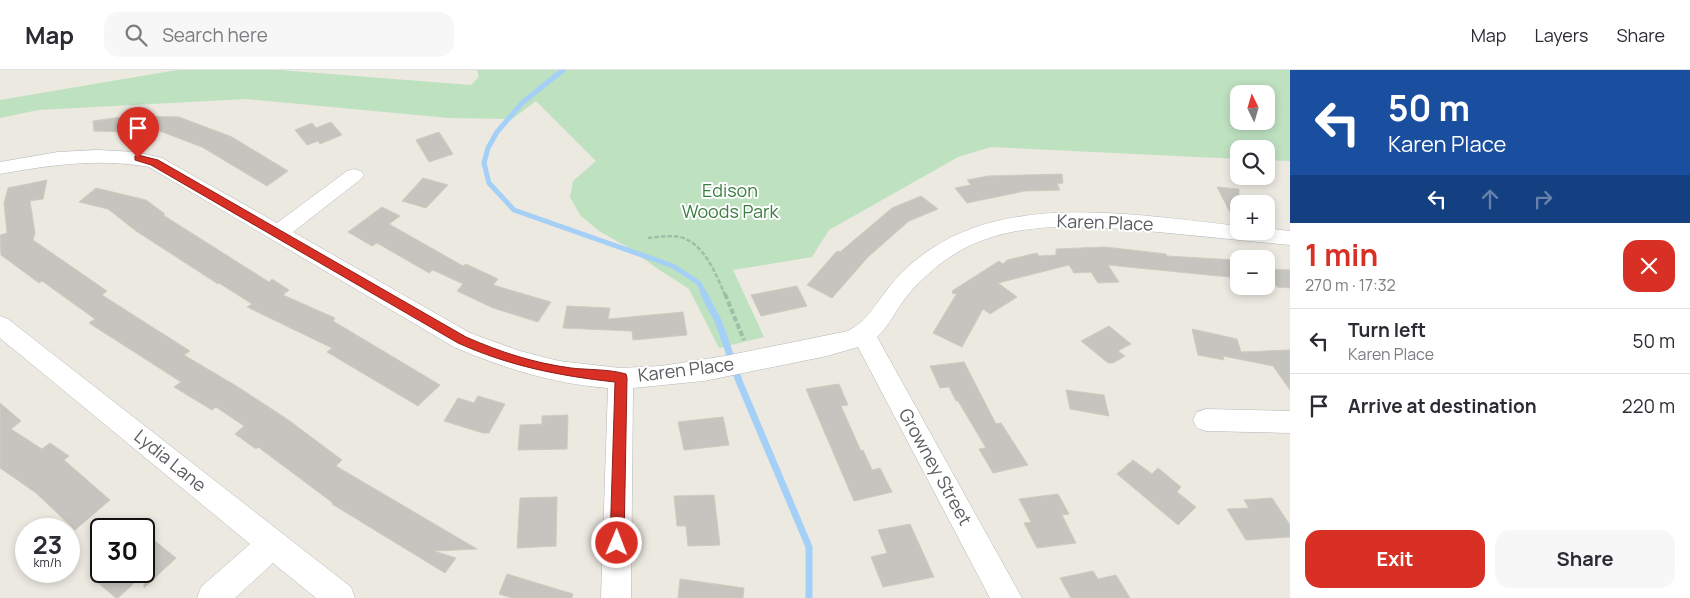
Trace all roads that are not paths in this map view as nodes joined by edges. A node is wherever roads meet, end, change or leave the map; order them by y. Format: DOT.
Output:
graph roads {
  1 [pos="0,168"];
  2 [pos="354,175"];
  3 [pos="278,233"];
  4 [pos="1290,238"];
  5 [pos="0,325"];
  6 [pos="863,335"];
  7 [pos="621,378"];
  8 [pos="1206,420"];
  9 [pos="1290,422"];
  10 [pos="273,543"];
  11 [pos="212,598"];
  12 [pos="340,598"];
  13 [pos="616,598"];
  14 [pos="1007,598"];
  1 -- 3 [label="street, Karen Place"];
  2 -- 3 [label="street"];
  3 -- 7 [label="street, Karen Place"];
  4 -- 6 [label="street, Karen Place"];
  5 -- 10 [label="street, Lydia Lane"];
  6 -- 7 [label="street, Karen Place"];
  6 -- 14 [label="street, Growney Street"];
  7 -- 13 [label="street"];
  8 -- 9 [label="street"];
  10 -- 11 [label="street"];
  10 -- 12 [label="street, Lydia Lane"];
}
